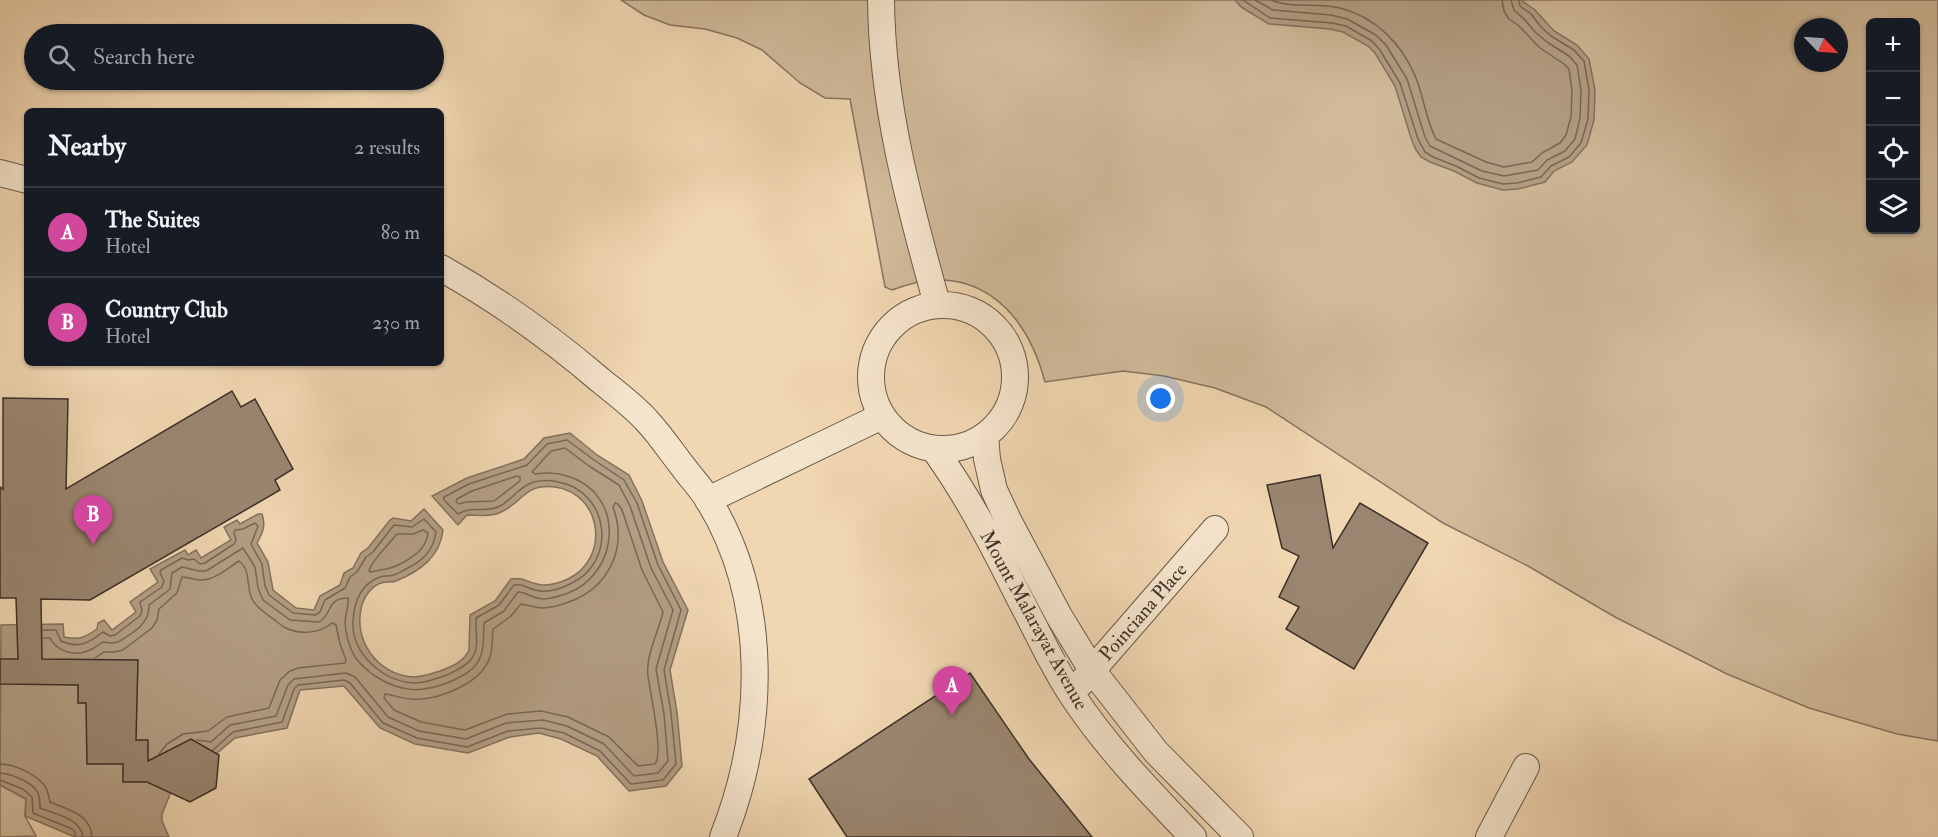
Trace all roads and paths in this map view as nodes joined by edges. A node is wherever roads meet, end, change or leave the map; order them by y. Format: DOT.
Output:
graph roads {
  1 [pos="881,0"];
  2 [pos="0,172"];
  3 [pos="24,179"];
  4 [pos="444,270"];
  5 [pos="937,304"];
  6 [pos="882,416"];
  7 [pos="985,436"];
  8 [pos="934,449"];
  9 [pos="708,501"];
  10 [pos="1215,529"];
  11 [pos="1092,670"];
  12 [pos="1071,694"];
  13 [pos="1526,767"];
  14 [pos="723,837"];
  15 [pos="1193,837"];
  16 [pos="1240,837"];
  17 [pos="1489,837"];
  1 -- 5 [label="street"];
  2 -- 3 [label="street"];
  4 -- 9 [label="street"];
  5 -- 6 [label="street"];
  5 -- 7 [label="street"];
  6 -- 8 [label="street"];
  6 -- 9 [label="street"];
  7 -- 8 [label="street"];
  7 -- 11 [label="street, Mount Malarayat Avenue"];
  8 -- 12 [label="street, Mount Malarayat Avenue"];
  9 -- 14 [label="street"];
  10 -- 11 [label="street, Poinciana Place"];
  11 -- 12 [label="street, Poinciana Place"];
  11 -- 16 [label="street, Mount Malarayat Avenue"];
  12 -- 15 [label="street, Mount Malarayat Avenue"];
  13 -- 17 [label="street"];
}
